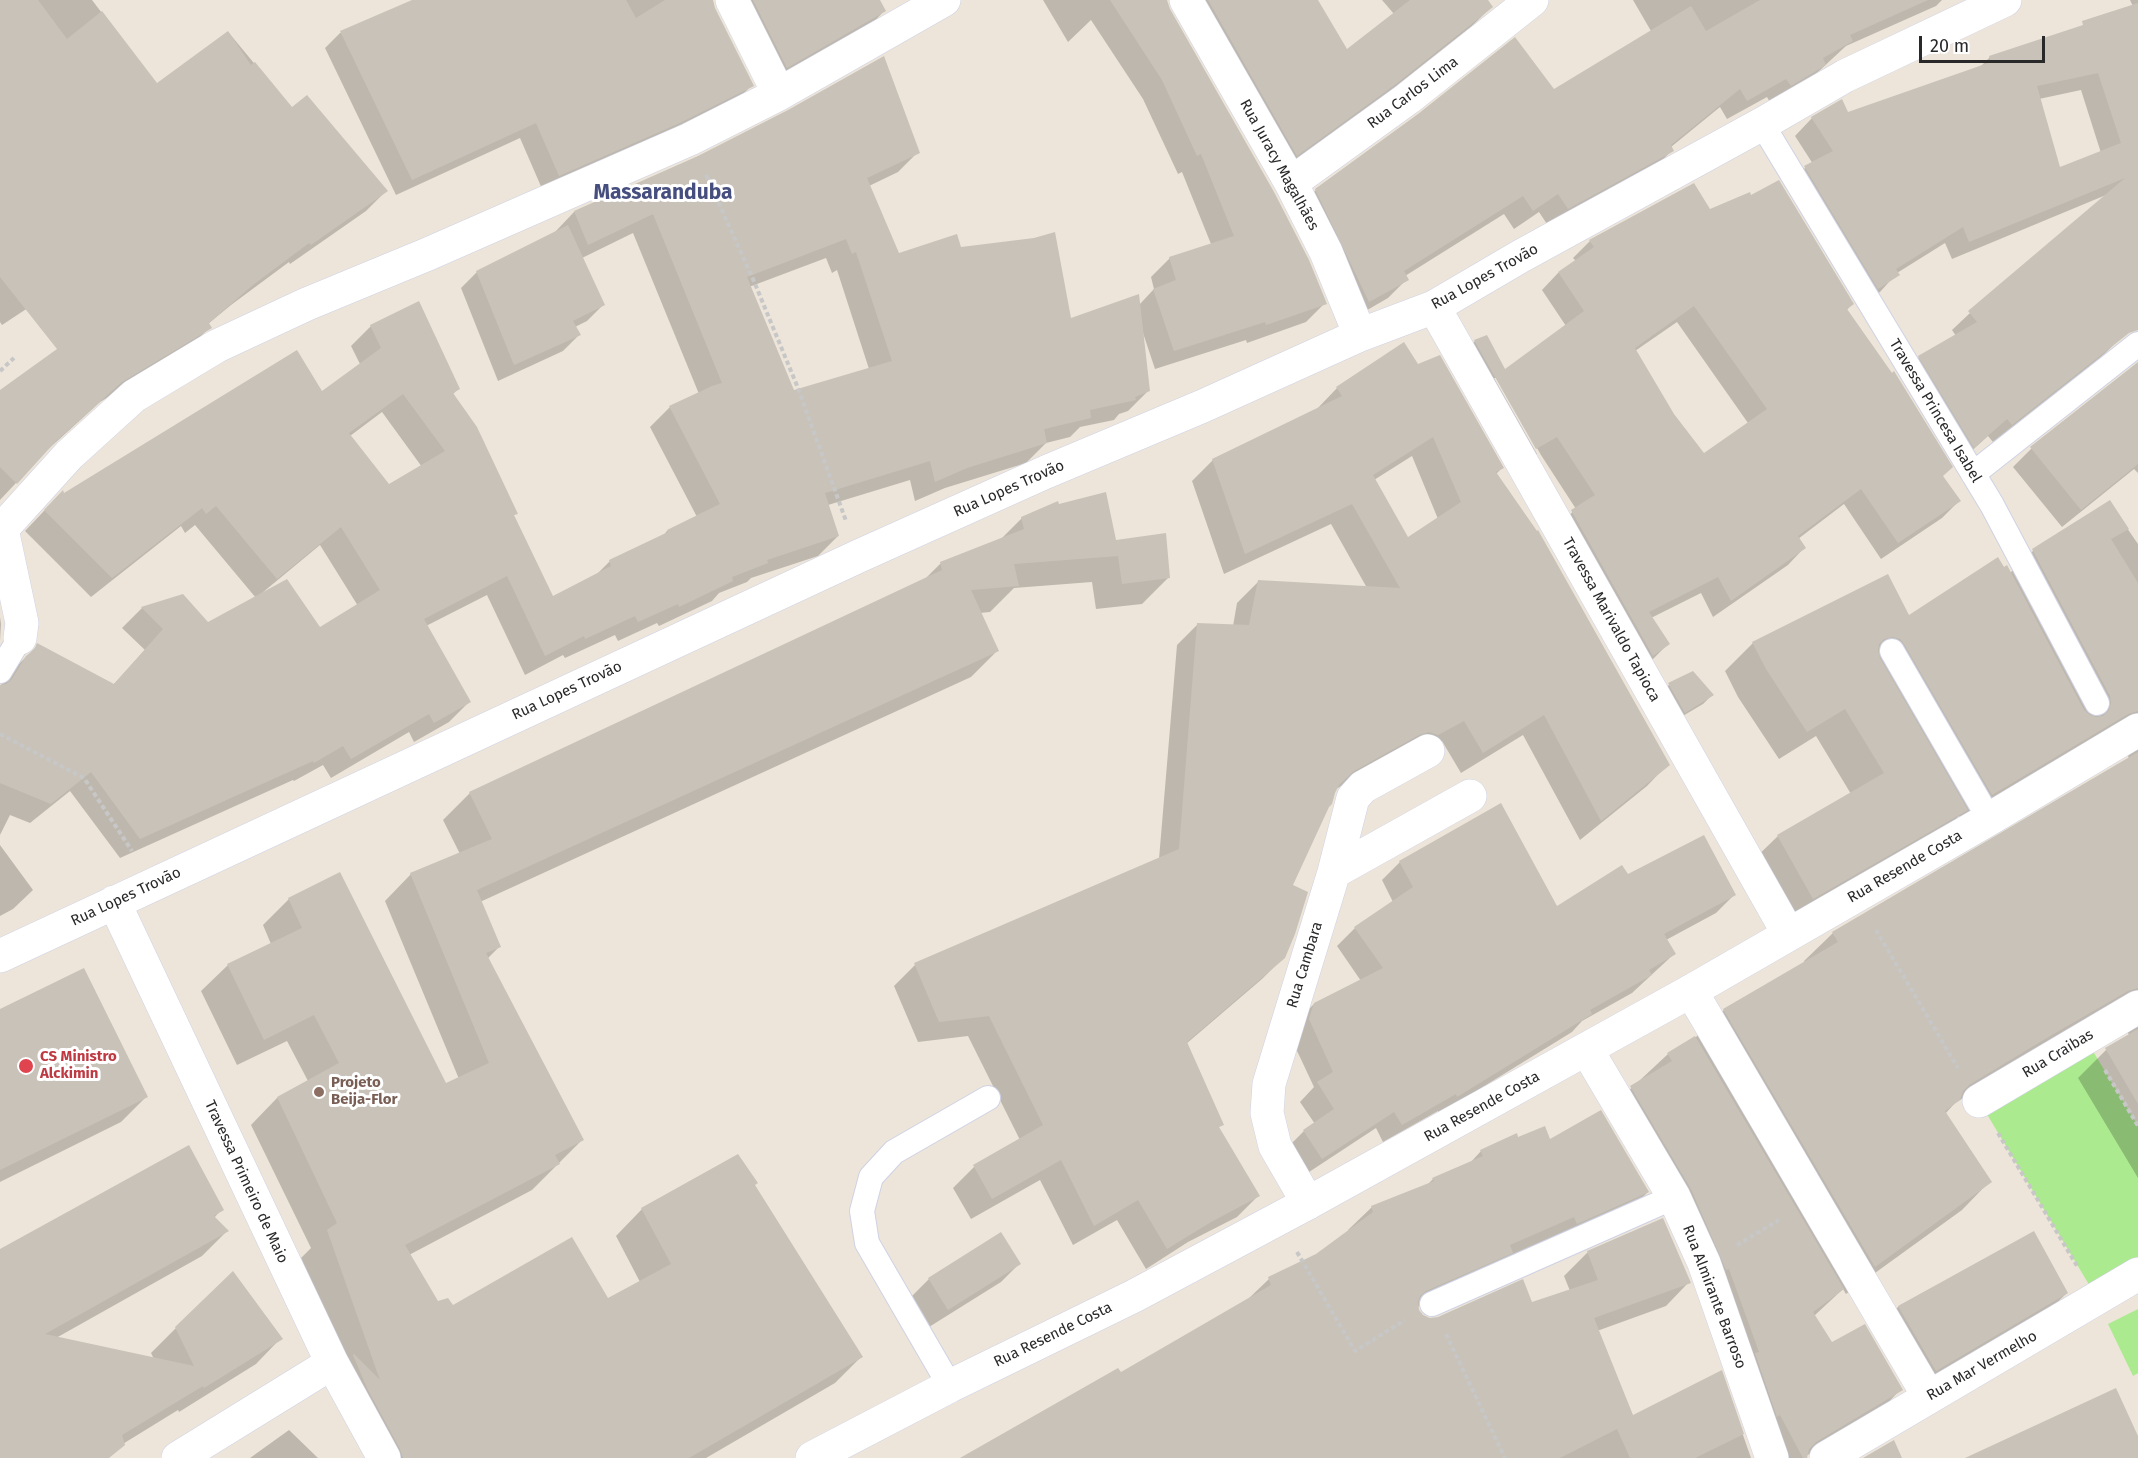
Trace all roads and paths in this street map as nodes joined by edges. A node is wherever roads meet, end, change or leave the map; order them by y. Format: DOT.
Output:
graph roads {
  1 [pos="732,0"];
  2 [pos="944,0"];
  3 [pos="1186,0"];
  4 [pos="1532,0"];
  5 [pos="1985,4"];
  6 [pos="779,94"];
  7 [pos="1762,124"];
  8 [pos="690,139"];
  9 [pos="1291,183"];
  10 [pos="1434,307"];
  11 [pos="1360,335"];
  12 [pos="2138,344"];
  13 [pos="14,358"];
  14 [pos="0,371"];
  15 [pos="1973,474"];
  16 [pos="1,529"];
  17 [pos="859,556"];
  18 [pos="20,638"];
  19 [pos="1892,651"];
  20 [pos="0,671"];
  21 [pos="2097,703"];
  22 [pos="2138,730"];
  23 [pos="0,734"];
  24 [pos="1428,750"];
  25 [pos="1470,796"];
  26 [pos="1986,810"];
  27 [pos="1334,872"];
  28 [pos="154,884"];
  29 [pos="114,902"];
  30 [pos="1788,933"];
  31 [pos="0,956"];
  32 [pos="1691,991"];
  33 [pos="2138,1007"];
  34 [pos="2085,1038"];
  35 [pos="1587,1050"];
  36 [pos="988,1098"];
  37 [pos="1979,1101"];
  38 [pos="2138,1126"];
  39 [pos="1674,1197"];
  40 [pos="1814,1200"];
  41 [pos="1308,1203"];
  42 [pos="1278,1219"];
  43 [pos="1704,1263"];
  44 [pos="2138,1274"];
  45 [pos="1432,1304"];
  46 [pos="332,1364"];
  47 [pos="950,1386"];
  48 [pos="1929,1397"];
  49 [pos="178,1458"];
  50 [pos="384,1458"];
  51 [pos="812,1458"];
  52 [pos="1505,1458"];
  53 [pos="1772,1458"];
  54 [pos="1826,1458"];
  1 -- 6 [label="street"];
  2 -- 6 [label="street"];
  3 -- 9 [label="street, Rua Juracy Magalhães"];
  4 -- 9 [label="street, Rua Carlos Lima"];
  5 -- 7 [label="street, Rua Lopes Trovão"];
  6 -- 8 [label="street"];
  7 -- 10 [label="street, Rua Lopes Trovão"];
  7 -- 15 [label="lane, Travessa Princesa Isabel"];
  8 -- 16 [label="street"];
  8 -- 17 [label="path"];
  9 -- 11 [label="street, Rua Juracy Magalhães"];
  10 -- 11 [label="street, Rua Lopes Trovão"];
  10 -- 30 [label="street, Travessa Marivaldo Tapioca"];
  11 -- 17 [label="street, Rua Lopes Trovão"];
  12 -- 15 [label="lane"];
  13 -- 14 [label="path"];
  15 -- 21 [label="lane, Travessa Princesa Isabel"];
  16 -- 18 [label="street"];
  17 -- 28 [label="street, Rua Lopes Trovão"];
  18 -- 20 [label="lane"];
  19 -- 26 [label="lane"];
  22 -- 26 [label="street, Rua Resende Costa"];
  23 -- 28 [label="path"];
  24 -- 27 [label="street, Rua Cambara"];
  25 -- 27 [label="street"];
  26 -- 30 [label="street, Rua Resende Costa"];
  27 -- 41 [label="street, Rua Cambara"];
  28 -- 29 [label="street, Rua Lopes Trovão"];
  29 -- 31 [label="street, Rua Lopes Trovão"];
  29 -- 46 [label="street, Travessa Primeiro de Maio"];
  30 -- 32 [label="street, Rua Resende Costa"];
  32 -- 35 [label="street, Rua Resende Costa"];
  32 -- 40 [label="street"];
  33 -- 34 [label="street, Rua Craibas"];
  34 -- 37 [label="street, Rua Craibas"];
  34 -- 38 [label="path"];
  35 -- 39 [label="street, Rua Almirante Barroso"];
  35 -- 41 [label="street, Rua Resende Costa"];
  36 -- 47 [label="lane"];
  39 -- 43 [label="street, Rua Almirante Barroso"];
  39 -- 45 [label="lane"];
  40 -- 43 [label="path"];
  40 -- 48 [label="street"];
  41 -- 42 [label="street, Rua Resende Costa"];
  42 -- 45 [label="path"];
  42 -- 47 [label="street, Rua Resende Costa"];
  43 -- 53 [label="street, Rua Almirante Barroso"];
  44 -- 48 [label="street, Rua Mar Vermelho"];
  45 -- 52 [label="path"];
  46 -- 49 [label="street"];
  46 -- 50 [label="street, Travessa Primeiro de Maio"];
  47 -- 51 [label="street, Rua Resende Costa"];
  48 -- 54 [label="street, Rua Mar Vermelho"];
}
